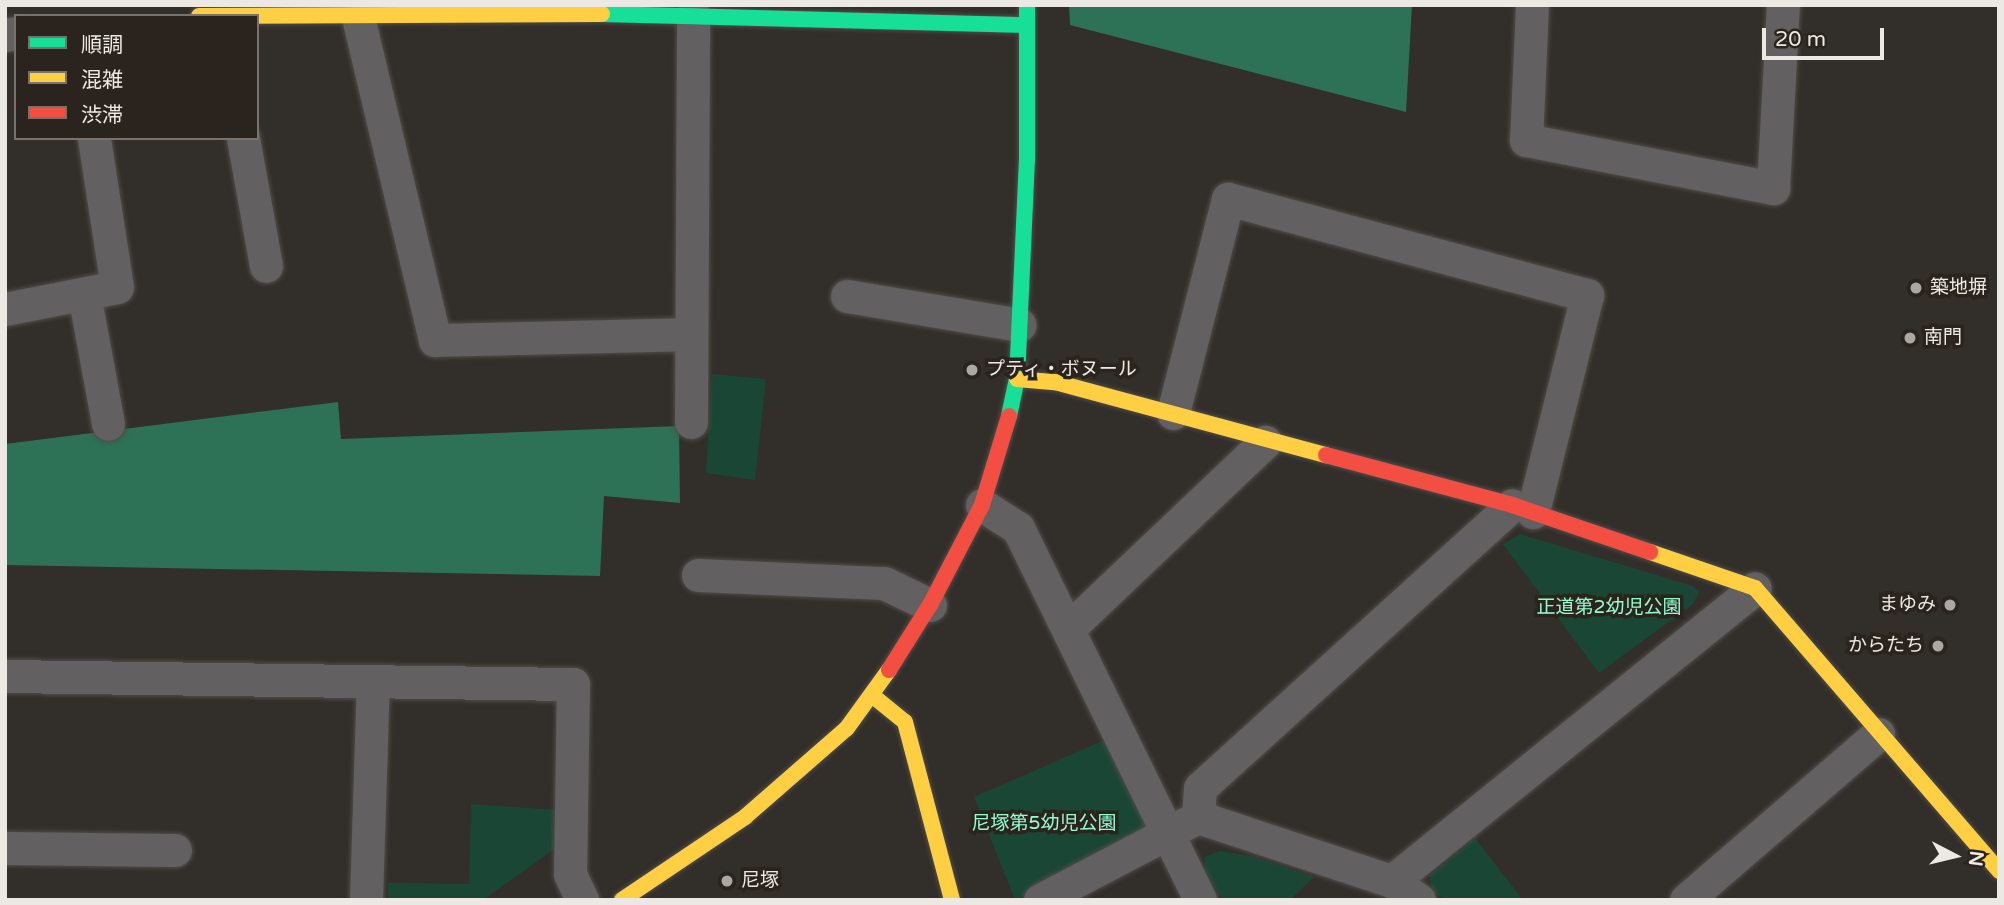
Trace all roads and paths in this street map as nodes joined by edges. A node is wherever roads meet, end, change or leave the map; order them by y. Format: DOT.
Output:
graph roads {
  1 [pos="1027,5"];
  2 [pos="1532,5"];
  3 [pos="1783,5"];
  4 [pos="636,10"];
  5 [pos="434,11"];
  6 [pos="693,14"];
  7 [pos="259,16"];
  8 [pos="358,18"];
  9 [pos="1027,25"];
  10 [pos="94,140"];
  11 [pos="243,140"];
  12 [pos="266,266"];
  13 [pos="84,294"];
  14 [pos="847,296"];
  15 [pos="5,309"];
  16 [pos="1020,325"];
  17 [pos="691,334"];
  18 [pos="1017,379"];
  19 [pos="1173,414"];
  20 [pos="691,422"];
  21 [pos="108,424"];
  22 [pos="1265,442"];
  23 [pos="982,505"];
  24 [pos="1523,509"];
  25 [pos="698,575"];
  26 [pos="1755,587"];
  27 [pos="930,605"];
  28 [pos="1068,629"];
  29 [pos="5,676"];
  30 [pos="373,681"];
  31 [pos="873,696"];
  32 [pos="1878,734"];
  33 [pos="1198,817"];
  34 [pos="1167,832"];
  35 [pos="5,848"];
  36 [pos="175,850"];
  37 [pos="1999,871"];
  38 [pos="1392,881"];
  39 [pos="366,900"];
  40 [pos="582,900"];
  41 [pos="622,900"];
  42 [pos="951,900"];
  43 [pos="1040,900"];
  44 [pos="1200,900"];
  45 [pos="1419,900"];
  46 [pos="1686,900"];
  1 -- 9 [label="street"];
  2 -- 3 [label="street"];
  4 -- 5 [label="street"];
  4 -- 6 [label="street"];
  5 -- 8 [label="street"];
  6 -- 9 [label="street"];
  6 -- 17 [label="street"];
  7 -- 8 [label="street"];
  8 -- 17 [label="street"];
  9 -- 16 [label="street"];
  10 -- 13 [label="street"];
  11 -- 12 [label="street"];
  13 -- 15 [label="street"];
  13 -- 21 [label="street"];
  14 -- 16 [label="street"];
  16 -- 18 [label="street"];
  17 -- 20 [label="street"];
  18 -- 19 [label="street"];
  18 -- 23 [label="street"];
  19 -- 22 [label="street"];
  19 -- 24 [label="street"];
  22 -- 24 [label="street"];
  22 -- 28 [label="street"];
  23 -- 27 [label="street"];
  23 -- 28 [label="street"];
  24 -- 26 [label="street"];
  24 -- 33 [label="street"];
  25 -- 27 [label="street"];
  26 -- 32 [label="street"];
  26 -- 38 [label="street"];
  27 -- 31 [label="street"];
  28 -- 34 [label="street"];
  29 -- 30 [label="street"];
  30 -- 39 [label="street"];
  30 -- 40 [label="street"];
  31 -- 41 [label="street"];
  31 -- 42 [label="street"];
  32 -- 37 [label="street"];
  32 -- 46 [label="street"];
  33 -- 34 [label="street"];
  33 -- 38 [label="street"];
  34 -- 43 [label="street"];
  34 -- 44 [label="street"];
  35 -- 36 [label="street"];
  38 -- 45 [label="street"];
}
